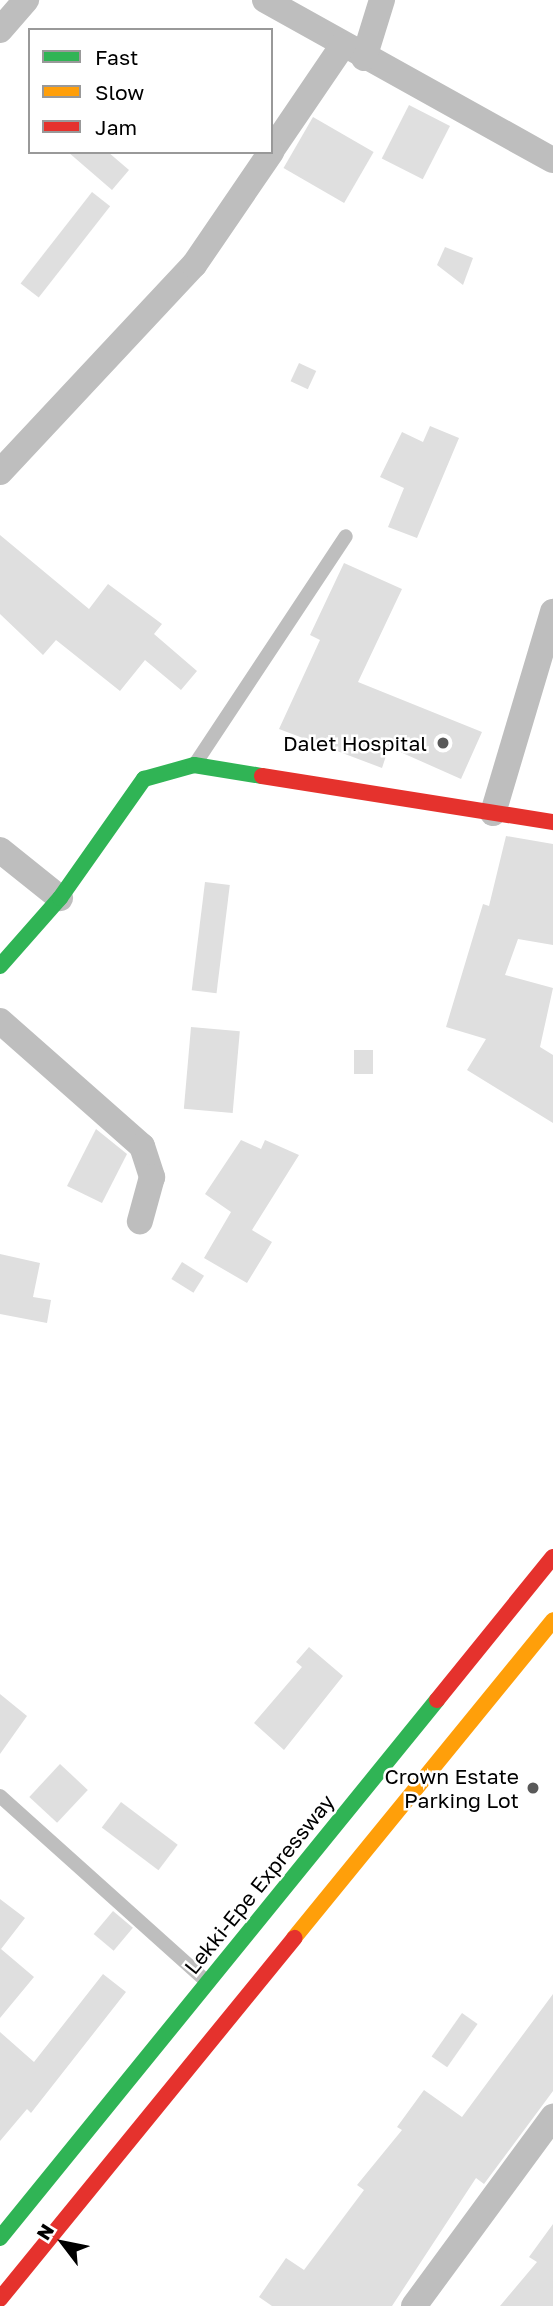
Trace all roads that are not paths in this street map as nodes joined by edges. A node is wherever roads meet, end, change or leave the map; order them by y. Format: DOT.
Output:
graph roads {
  1 [pos="26,0"];
  2 [pos="265,0"];
  3 [pos="382,0"];
  4 [pos="0,30"];
  5 [pos="353,52"];
  6 [pos="273,150"];
  7 [pos="270,154"];
  8 [pos="553,160"];
  9 [pos="3,461"];
  10 [pos="346,536"];
  11 [pos="553,612"];
  12 [pos="194,765"];
  13 [pos="493,813"];
  14 [pos="553,822"];
  15 [pos="0,850"];
  16 [pos="60,898"];
  17 [pos="0,967"];
  18 [pos="0,1021"];
  19 [pos="140,1221"];
  20 [pos="553,1557"];
  21 [pos="548,1635"];
  22 [pos="0,1796"];
  23 [pos="207,1982"];
  24 [pos="553,2117"];
  25 [pos="0,2238"];
  26 [pos="0,2299"];
  27 [pos="414,2306"];
  1 -- 4 [label="street"];
  2 -- 5 [label="street"];
  3 -- 5 [label="street"];
  5 -- 6 [label="street"];
  5 -- 8 [label="street"];
  7 -- 9 [label="street"];
  10 -- 12 [label="lane"];
  11 -- 13 [label="street"];
  12 -- 13 [label="main road"];
  12 -- 16 [label="main road"];
  13 -- 14 [label="main road"];
  15 -- 16 [label="street"];
  16 -- 17 [label="main road"];
  18 -- 19 [label="street"];
  20 -- 23 [label="main road, Lekki-Epe Expressway"];
  21 -- 26 [label="main road"];
  22 -- 23 [label="lane"];
  23 -- 25 [label="main road, Lekki-Epe Expressway"];
  24 -- 27 [label="street"];
}
